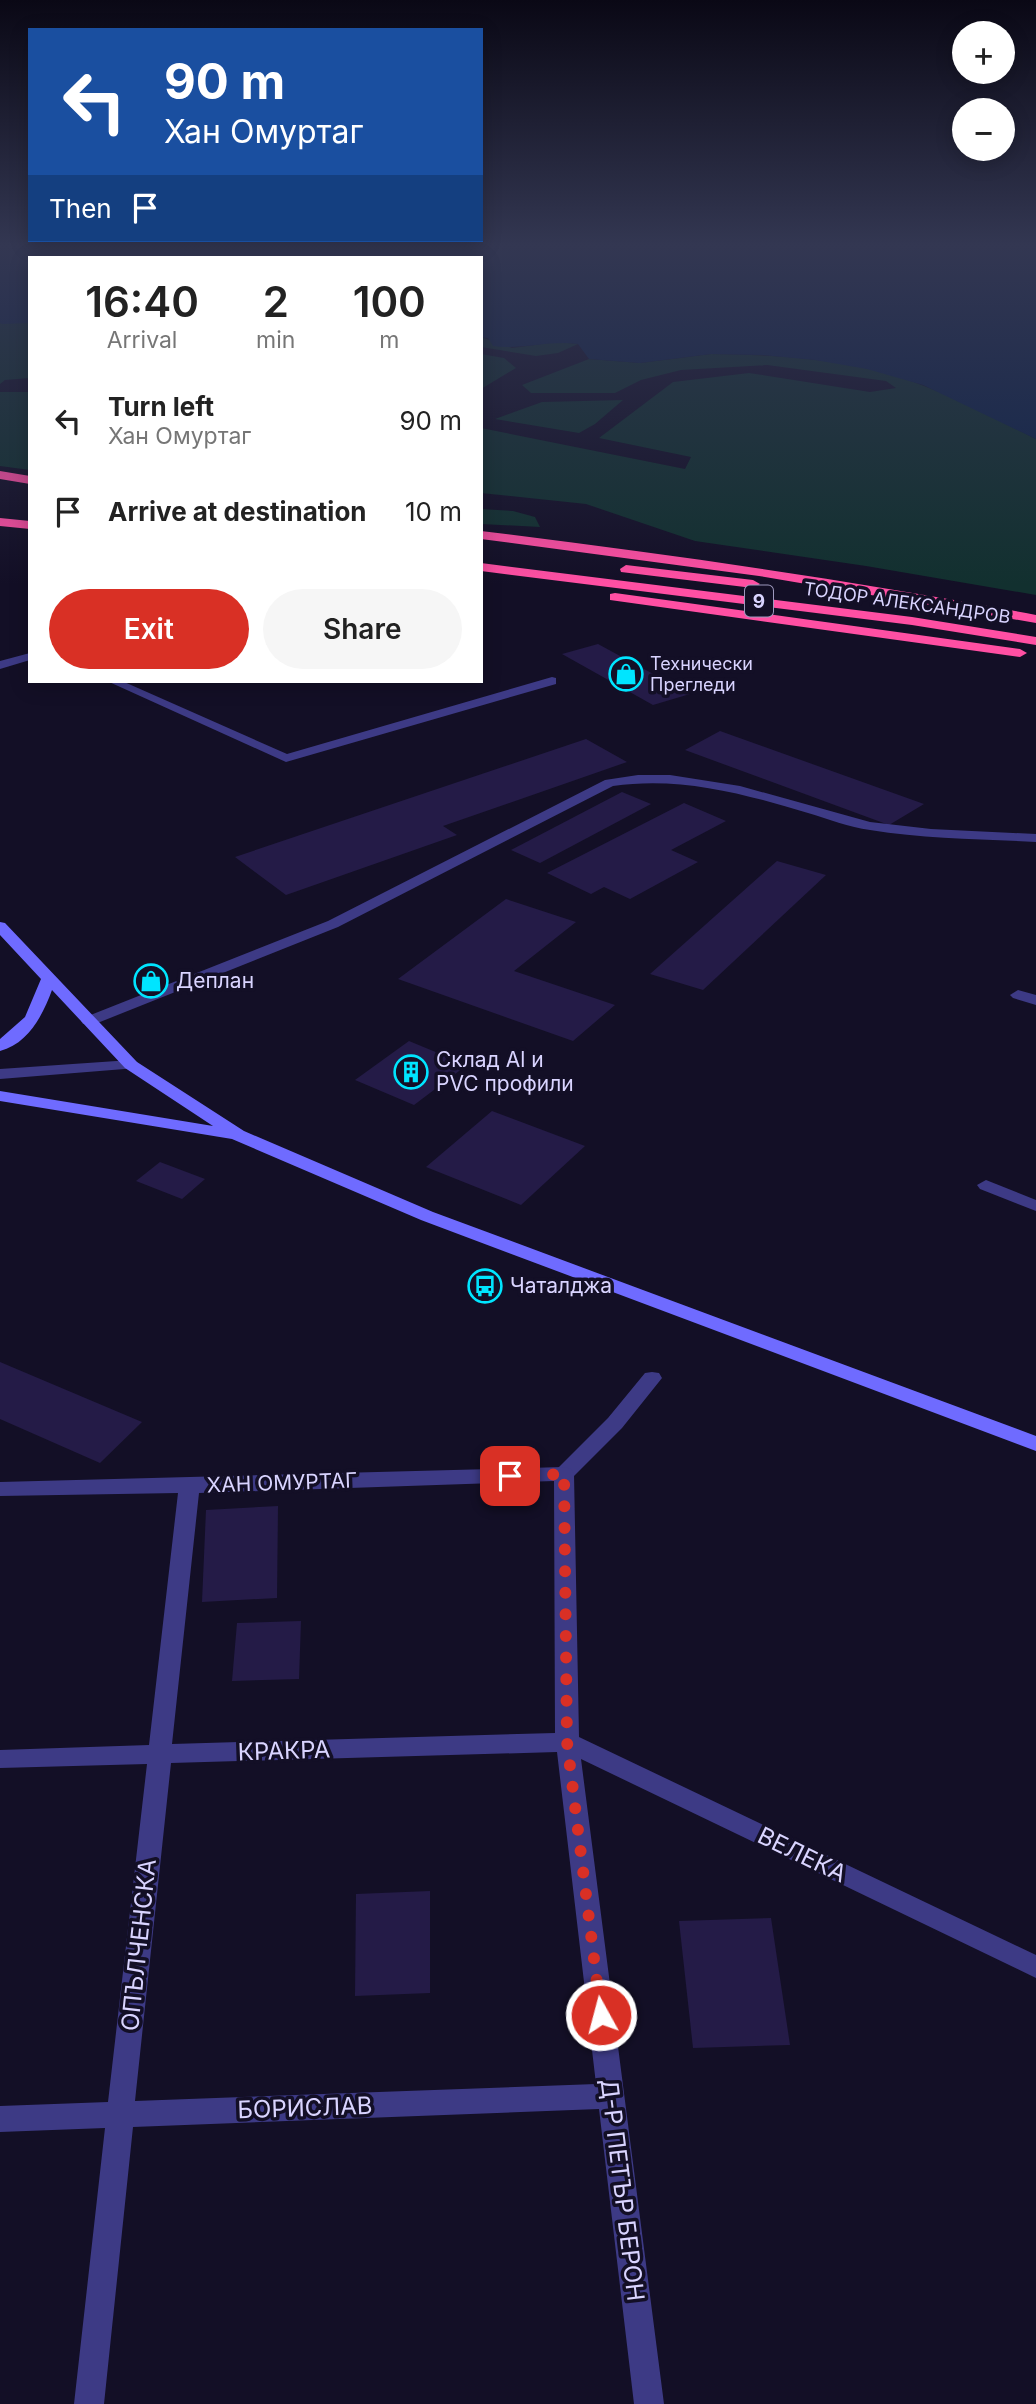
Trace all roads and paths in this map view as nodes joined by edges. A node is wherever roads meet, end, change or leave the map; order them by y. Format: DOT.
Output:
graph roads {
  1 [pos="0,475"];
  2 [pos="28,480"];
  3 [pos="0,522"];
  4 [pos="28,525"];
  5 [pos="0,535"];
  6 [pos="483,536"];
  7 [pos="28,537"];
  8 [pos="483,567"];
  9 [pos="617,568"];
  10 [pos="483,581"];
  11 [pos="1036,619"];
  12 [pos="1036,625"];
  13 [pos="1036,641"];
  14 [pos="1036,655"];
  15 [pos="28,657"];
  16 [pos="0,665"];
  17 [pos="552,681"];
  18 [pos="117,683"];
  19 [pos="1036,838"];
  20 [pos="0,926"];
  21 [pos="49,978"];
  22 [pos="1018,995"];
  23 [pos="1036,1000"];
  24 [pos="89,1021"];
  25 [pos="0,1046"];
  26 [pos="131,1065"];
  27 [pos="0,1074"];
  28 [pos="0,1097"];
  29 [pos="238,1135"];
  30 [pos="986,1185"];
  31 [pos="1036,1206"];
  32 [pos="652,1378"];
  33 [pos="1036,1444"];
  34 [pos="564,1474"];
  35 [pos="189,1486"];
  36 [pos="0,1489"];
  37 [pos="567,1742"];
  38 [pos="160,1754"];
  39 [pos="0,1759"];
  40 [pos="1036,1967"];
  41 [pos="611,2096"];
  42 [pos="120,2115"];
  43 [pos="0,2119"];
  44 [pos="89,2404"];
  45 [pos="649,2404"];
  1 -- 2 [label="highway"];
  3 -- 4 [label="highway"];
  5 -- 7 [label="highway"];
  6 -- 11 [label="highway"];
  8 -- 13 [label="highway, ТОДОР АЛЕКСАНДРОВ / 9"];
  9 -- 12 [label="highway, ТОДОР АЛЕКСАНДРОВ / 9"];
  10 -- 14 [label="highway"];
  15 -- 16 [label="street"];
  17 -- 18 [label="street"];
  19 -- 24 [label="street"];
  20 -- 21 [label="main road"];
  21 -- 24 [label="main road"];
  21 -- 25 [label="main road"];
  22 -- 23 [label="street"];
  24 -- 26 [label="main road"];
  26 -- 27 [label="street"];
  26 -- 29 [label="main road"];
  28 -- 29 [label="main road"];
  29 -- 33 [label="main road"];
  30 -- 31 [label="street"];
  32 -- 34 [label="street"];
  34 -- 35 [label="street, ХАН ОМУРТАГ"];
  34 -- 37 [label="street, Д-Р ПЕТЪР БЕРОН"];
  35 -- 36 [label="street, ХАН ОМУРТАГ"];
  35 -- 38 [label="street, ОПЪЛЧЕНСКА"];
  37 -- 38 [label="street, КРАКРА"];
  37 -- 40 [label="street, ВЕЛЕКА"];
  37 -- 41 [label="street, Д-Р ПЕТЪР БЕРОН"];
  38 -- 39 [label="street, КРАКРА"];
  38 -- 42 [label="street, ОПЪЛЧЕНСКА"];
  41 -- 42 [label="street, БОРИСЛАВ"];
  41 -- 45 [label="street, Д-Р ПЕТЪР БЕРОН"];
  42 -- 43 [label="street, БОРИСЛАВ"];
  42 -- 44 [label="street, ОПЪЛЧЕНСКА"];
}
